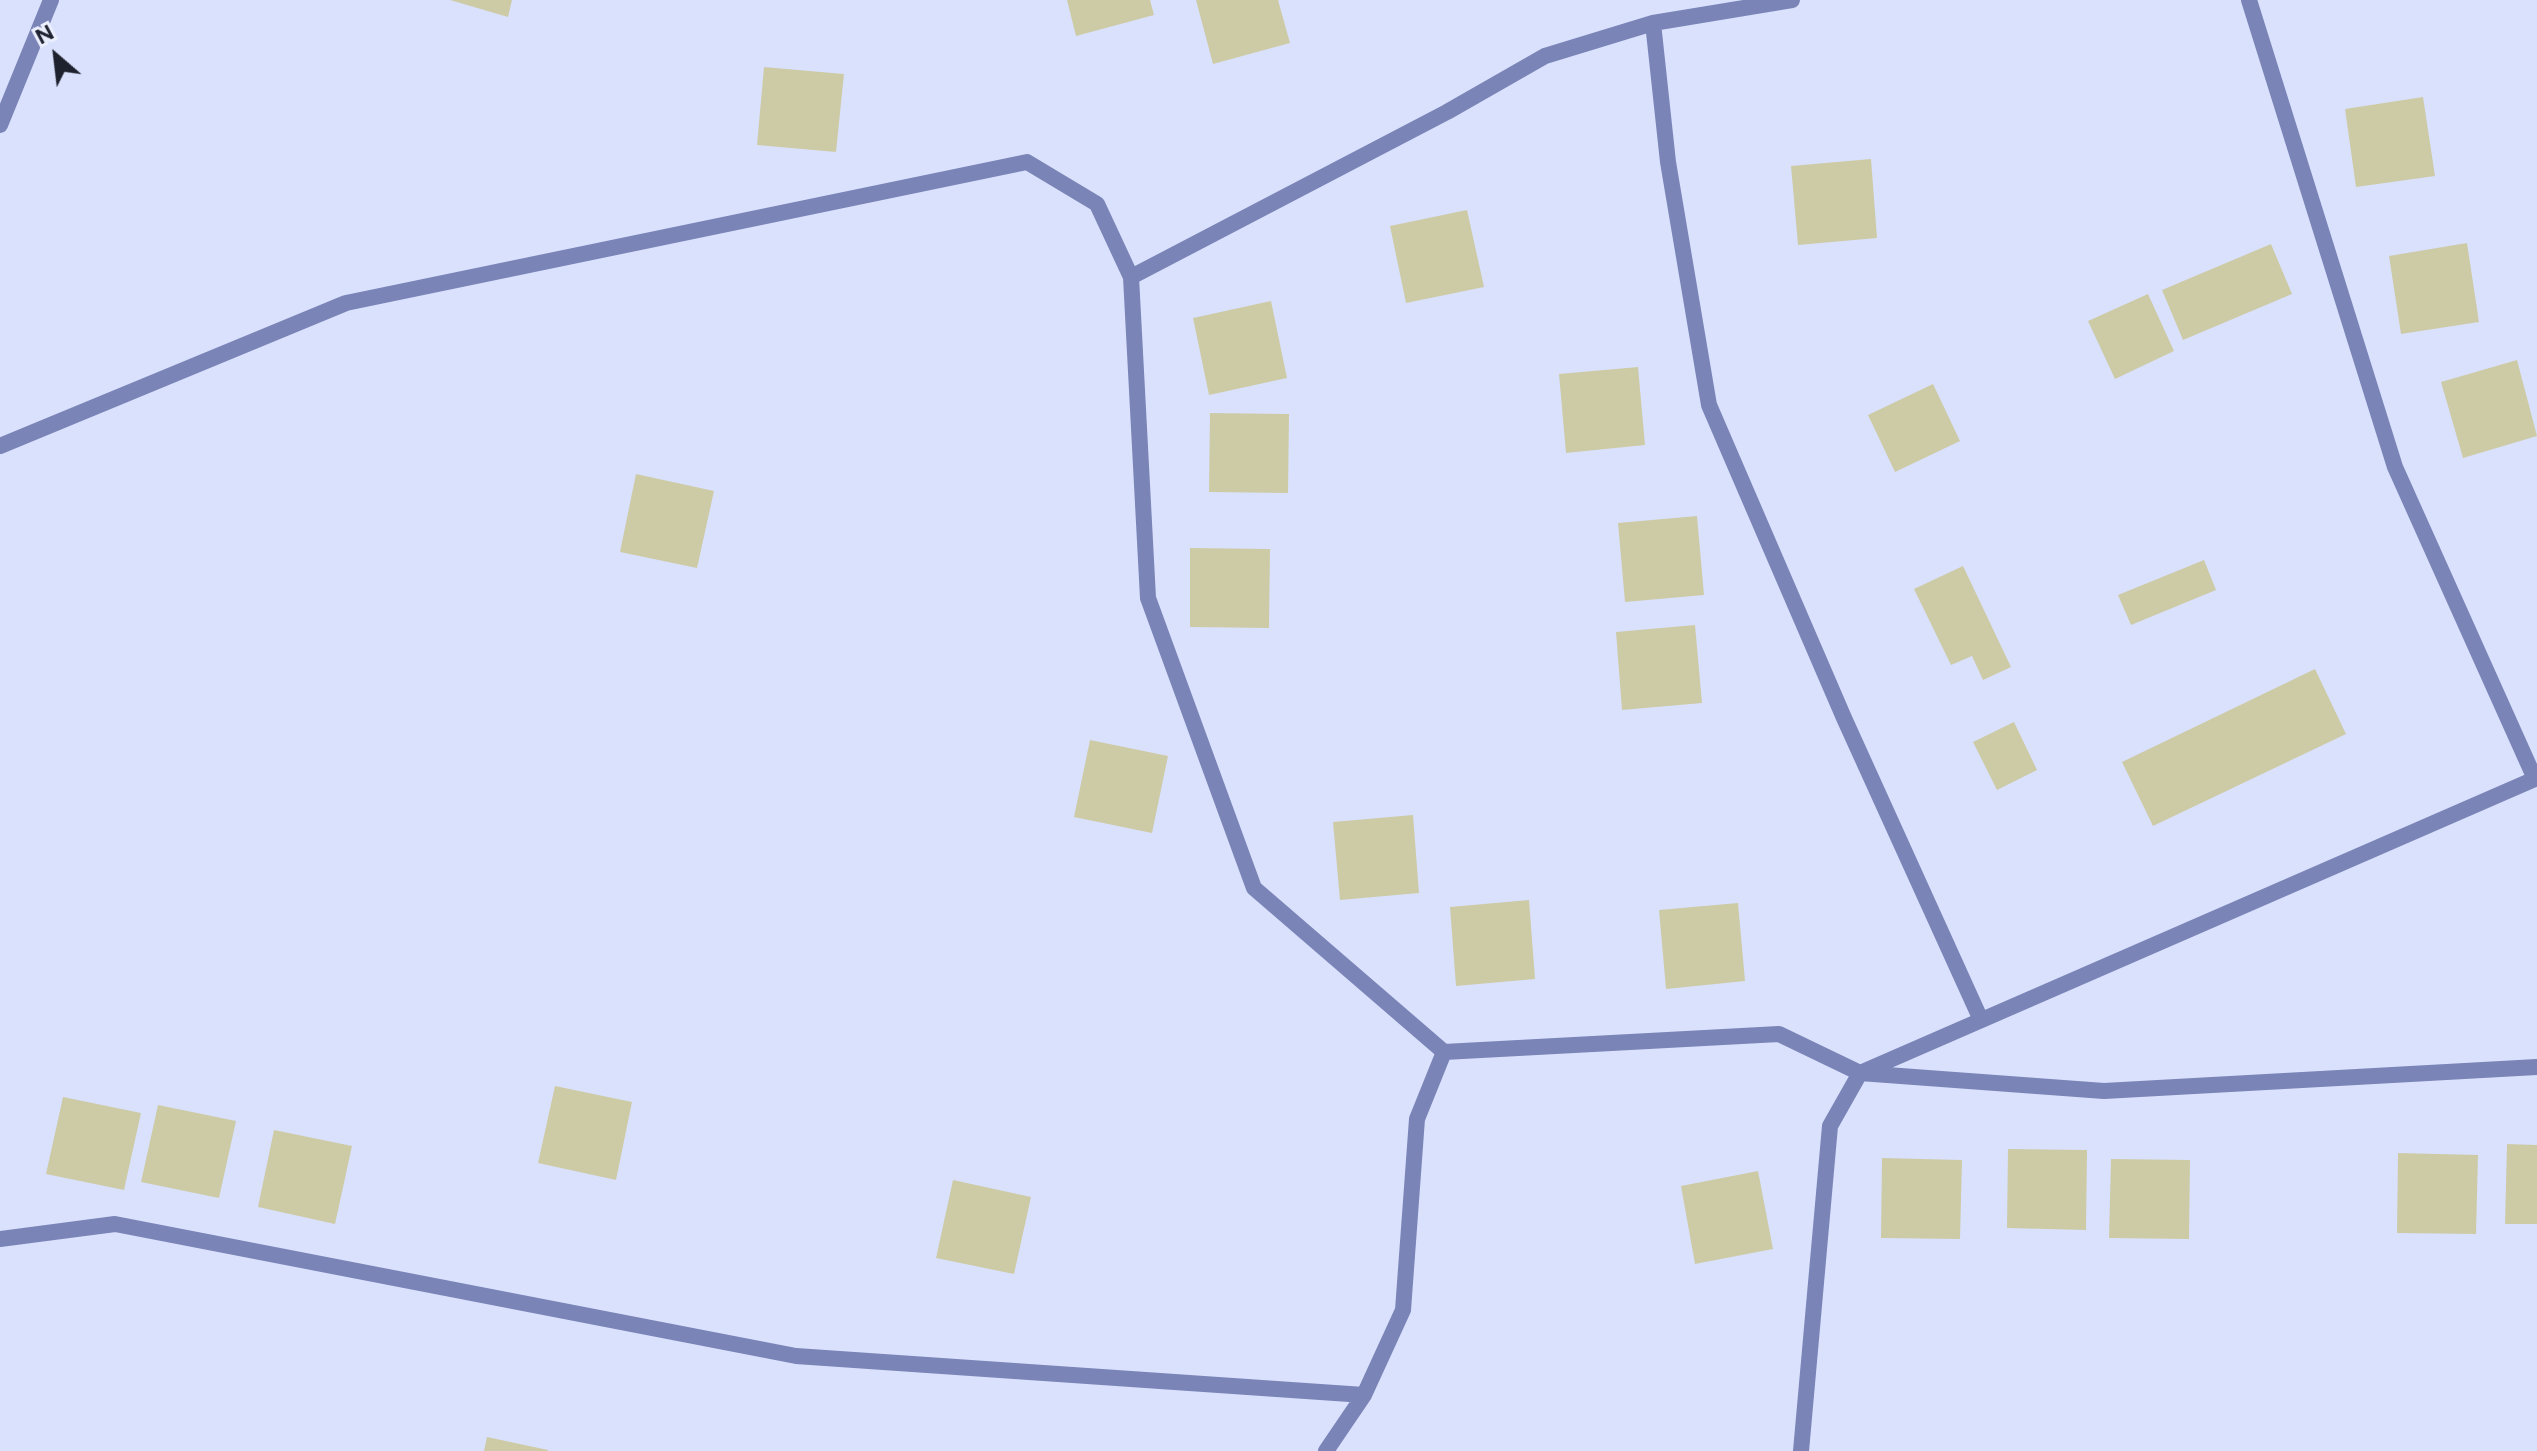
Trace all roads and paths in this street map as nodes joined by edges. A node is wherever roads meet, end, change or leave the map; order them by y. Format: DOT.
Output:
graph roads {
  1 [pos="51,0"];
  2 [pos="1792,0"];
  3 [pos="2249,0"];
  4 [pos="1653,23"];
  5 [pos="0,125"];
  6 [pos="1131,277"];
  7 [pos="0,446"];
  8 [pos="2536,779"];
  9 [pos="1981,1020"];
  10 [pos="1444,1052"];
  11 [pos="2537,1067"];
  12 [pos="1860,1073"];
  13 [pos="0,1239"];
  14 [pos="1364,1395"];
  15 [pos="1326,1451"];
  16 [pos="1801,1451"];
  1 -- 5 [label="street"];
  2 -- 4 [label="street"];
  3 -- 8 [label="street"];
  4 -- 6 [label="street"];
  4 -- 9 [label="street"];
  6 -- 7 [label="street"];
  6 -- 10 [label="street"];
  8 -- 9 [label="street"];
  9 -- 12 [label="street"];
  10 -- 12 [label="street"];
  10 -- 14 [label="street"];
  11 -- 12 [label="street"];
  12 -- 16 [label="street"];
  13 -- 14 [label="street"];
  14 -- 15 [label="street"];
}
